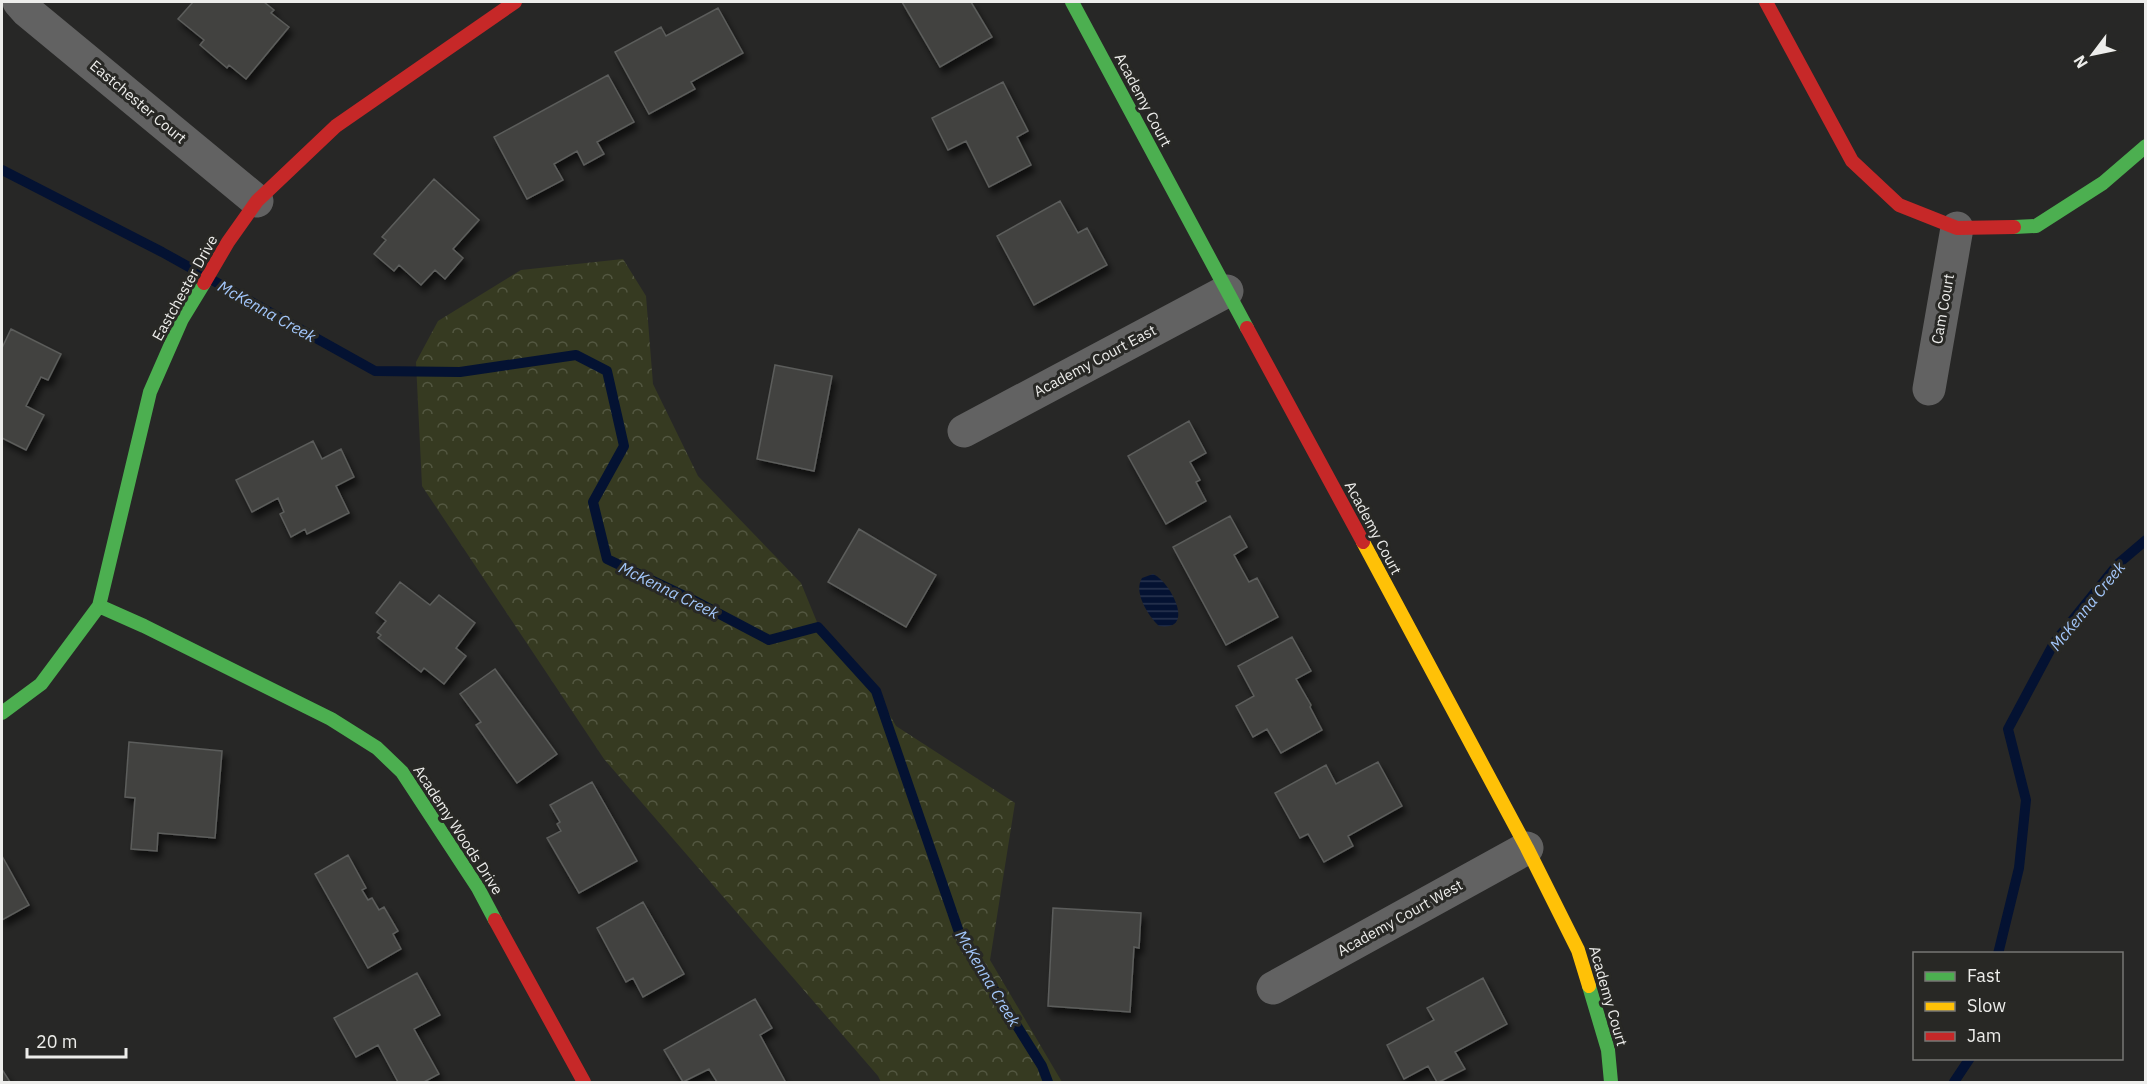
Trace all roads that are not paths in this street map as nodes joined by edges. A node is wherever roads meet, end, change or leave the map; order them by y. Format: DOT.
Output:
graph roads {
  1 [pos="19,2"];
  2 [pos="515,2"];
  3 [pos="1072,2"];
  4 [pos="1766,2"];
  5 [pos="2145,146"];
  6 [pos="257,201"];
  7 [pos="1958,228"];
  8 [pos="1227,291"];
  9 [pos="1929,389"];
  10 [pos="964,431"];
  11 [pos="99,606"];
  12 [pos="2,713"];
  13 [pos="1527,848"];
  14 [pos="1272,988"];
  15 [pos="584,1083"];
  16 [pos="1611,1083"];
  1 -- 6 [label="street, Eastchester Court"];
  2 -- 6 [label="street, Eastchester Drive"];
  3 -- 8 [label="street, Academy Court"];
  4 -- 7 [label="street"];
  5 -- 7 [label="street"];
  6 -- 11 [label="street, Eastchester Drive"];
  7 -- 9 [label="street, Cam Court"];
  8 -- 10 [label="street, Academy Court East"];
  8 -- 13 [label="street, Academy Court"];
  11 -- 12 [label="street, Eastchester Drive"];
  11 -- 15 [label="street, Academy Woods Drive"];
  13 -- 14 [label="street, Academy Court West"];
  13 -- 16 [label="street, Academy Court"];
}
